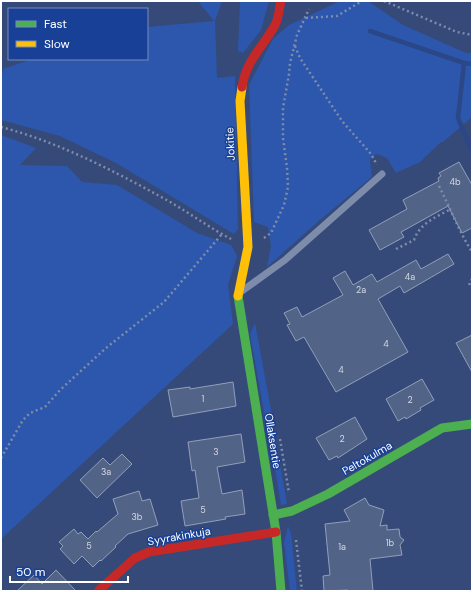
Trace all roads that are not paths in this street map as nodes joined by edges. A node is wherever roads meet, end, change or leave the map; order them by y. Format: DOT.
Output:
graph roads {
  1 [pos="281,1"];
  2 [pos="382,174"];
  3 [pos="238,295"];
  4 [pos="472,424"];
  5 [pos="273,515"];
  6 [pos="276,532"];
  7 [pos="98,591"];
  8 [pos="281,591"];
  1 -- 3 [label="street, Jokitie"];
  2 -- 3 [label="lane"];
  3 -- 5 [label="street, Ollaksentie"];
  4 -- 5 [label="street, Peltokulma"];
  5 -- 6 [label="street, Ollaksentie"];
  6 -- 7 [label="street, Syyrakinkuja"];
  6 -- 8 [label="street, Ollaksentie"];
}
